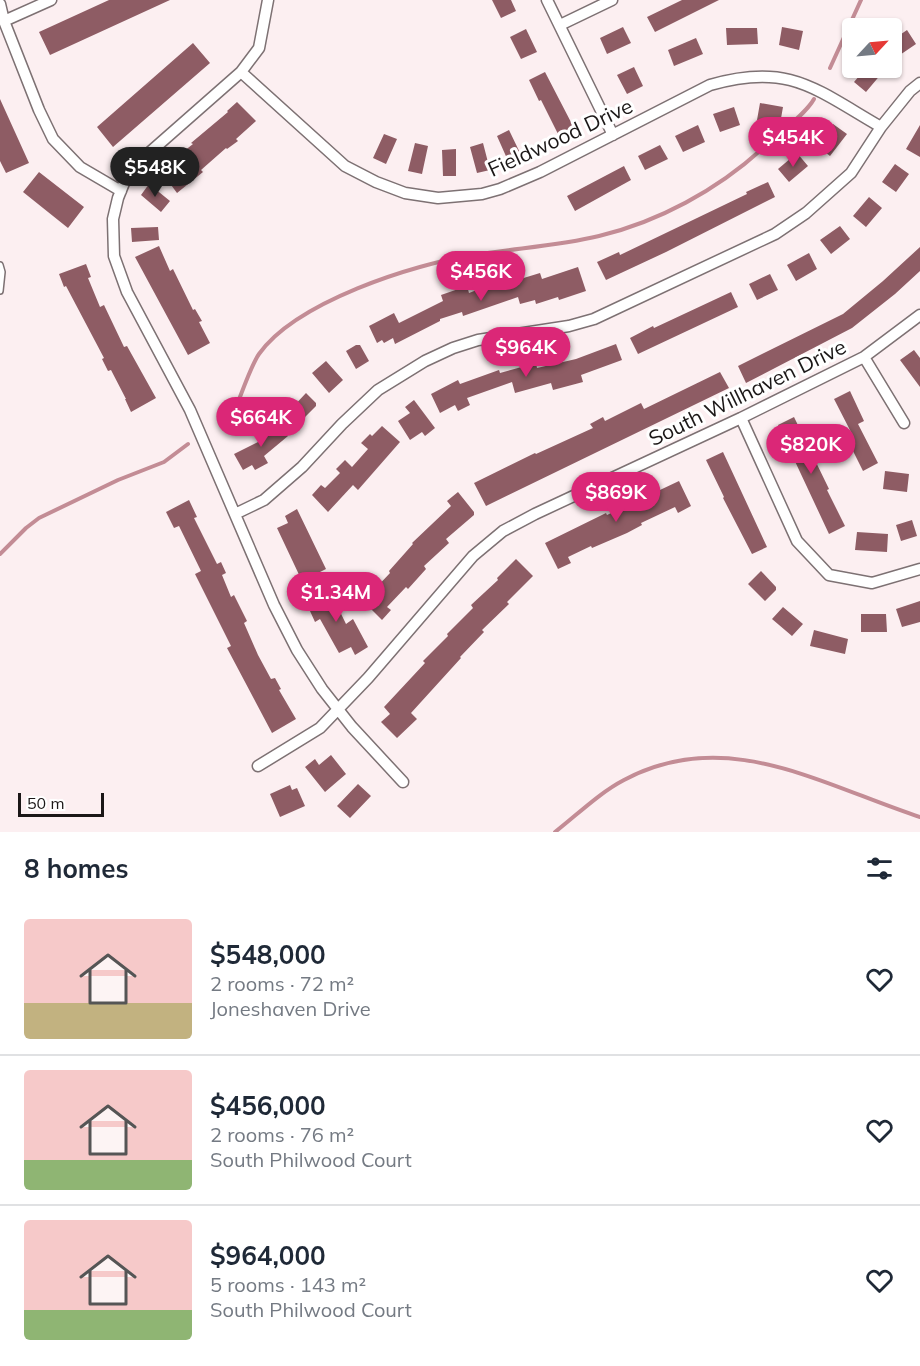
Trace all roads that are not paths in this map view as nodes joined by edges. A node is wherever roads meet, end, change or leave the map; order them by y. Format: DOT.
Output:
graph roads {
  1 [pos="51,0"];
  2 [pos="268,0"];
  3 [pos="547,0"];
  4 [pos="612,0"];
  5 [pos="0,4"];
  6 [pos="4,21"];
  7 [pos="560,25"];
  8 [pos="241,72"];
  9 [pos="920,83"];
  10 [pos="881,127"];
  11 [pos="613,135"];
  12 [pos="121,191"];
  13 [pos="0,265"];
  14 [pos="0,291"];
  15 [pos="920,315"];
  16 [pos="864,357"];
  17 [pos="741,418"];
  18 [pos="904,423"];
  19 [pos="235,514"];
  20 [pos="920,569"];
  21 [pos="339,709"];
  22 [pos="258,766"];
  23 [pos="404,782"];
  1 -- 6 [label="street"];
  2 -- 8 [label="street"];
  3 -- 7 [label="street"];
  4 -- 7 [label="street"];
  5 -- 6 [label="street"];
  6 -- 12 [label="street"];
  7 -- 11 [label="street"];
  8 -- 11 [label="street, Fieldwood Drive"];
  8 -- 12 [label="street"];
  9 -- 10 [label="street"];
  10 -- 11 [label="street, Fieldwood Drive"];
  10 -- 19 [label="street"];
  12 -- 19 [label="street"];
  13 -- 14 [label="lane"];
  15 -- 16 [label="street, South Willhaven Drive"];
  16 -- 17 [label="street, South Willhaven Drive"];
  16 -- 18 [label="street"];
  17 -- 20 [label="street"];
  17 -- 21 [label="street, South Willhaven Drive"];
  19 -- 21 [label="street"];
  21 -- 22 [label="street, South Willhaven Drive"];
  21 -- 23 [label="street"];
}
